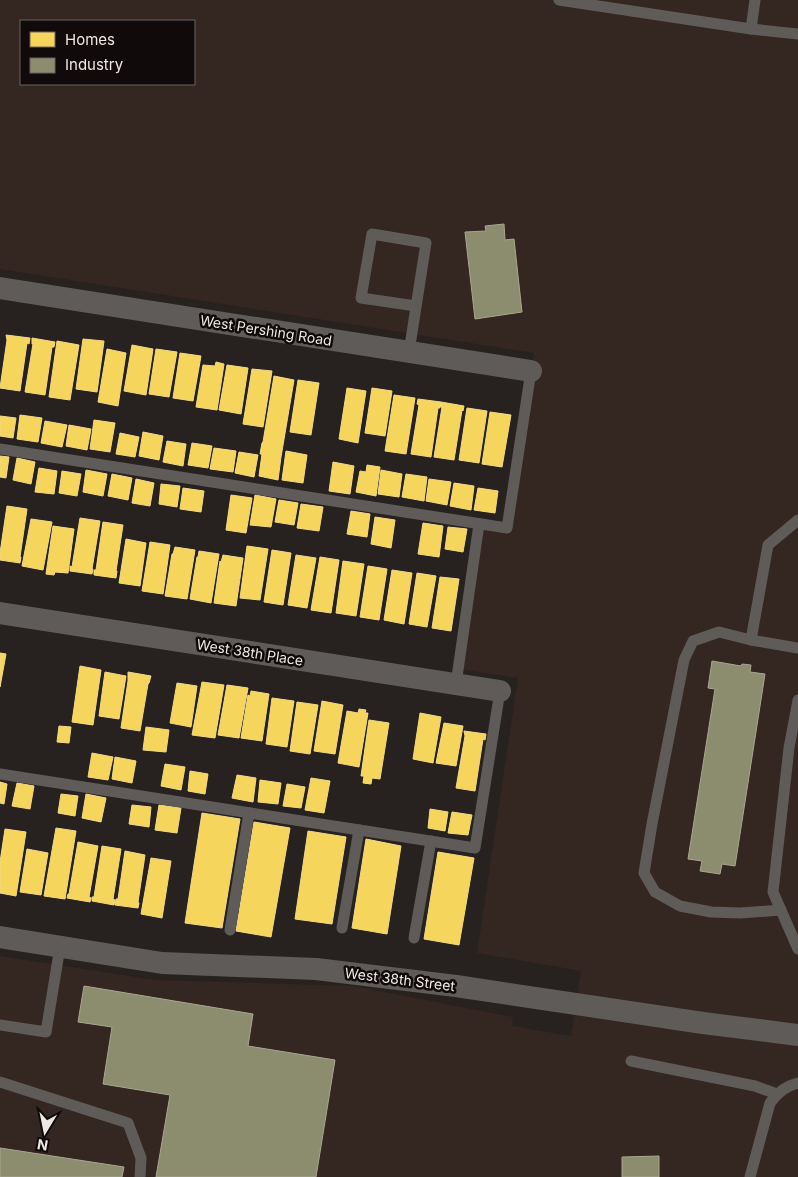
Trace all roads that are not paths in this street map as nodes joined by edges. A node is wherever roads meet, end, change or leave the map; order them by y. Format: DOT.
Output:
graph roads {
  1 [pos="559,0"];
  2 [pos="755,0"];
  3 [pos="632,5"];
  4 [pos="751,28"];
  5 [pos="798,34"];
  6 [pos="0,288"];
  7 [pos="416,306"];
  8 [pos="409,352"];
  9 [pos="531,371"];
  10 [pos="0,449"];
  11 [pos="798,520"];
  12 [pos="479,524"];
  13 [pos="0,612"];
  14 [pos="751,640"];
  15 [pos="798,648"];
  16 [pos="456,684"];
  17 [pos="500,691"];
  18 [pos="798,704"];
  19 [pos="0,774"];
  20 [pos="249,813"];
  21 [pos="359,830"];
  22 [pos="431,841"];
  23 [pos="781,910"];
  24 [pos="342,928"];
  25 [pos="230,930"];
  26 [pos="0,937"];
  27 [pos="414,938"];
  28 [pos="60,947"];
  29 [pos="798,949"];
  30 [pos="0,1025"];
  31 [pos="798,1034"];
  32 [pos="632,1061"];
  33 [pos="0,1082"];
  34 [pos="798,1083"];
  35 [pos="777,1094"];
  36 [pos="140,1177"];
  37 [pos="750,1177"];
  1 -- 3 [label="lane"];
  2 -- 4 [label="lane"];
  3 -- 4 [label="lane"];
  4 -- 5 [label="lane"];
  6 -- 8 [label="street, West Pershing Road"];
  7 -- 7 [label="lane"];
  7 -- 8 [label="lane"];
  8 -- 9 [label="street, West Pershing Road"];
  9 -- 12 [label="lane"];
  10 -- 12 [label="lane"];
  11 -- 14 [label="lane"];
  12 -- 16 [label="lane"];
  13 -- 16 [label="street, West 38th Place"];
  14 -- 15 [label="lane"];
  14 -- 23 [label="lane"];
  16 -- 17 [label="street, West 38th Place"];
  17 -- 22 [label="lane"];
  18 -- 23 [label="lane"];
  19 -- 20 [label="lane"];
  20 -- 21 [label="lane"];
  20 -- 25 [label="lane"];
  21 -- 22 [label="lane"];
  21 -- 24 [label="lane"];
  22 -- 27 [label="lane"];
  23 -- 29 [label="lane"];
  26 -- 28 [label="street, West 38th Street"];
  28 -- 30 [label="lane"];
  28 -- 31 [label="street, West 38th Street"];
  32 -- 35 [label="lane"];
  33 -- 36 [label="lane"];
  34 -- 35 [label="lane"];
  35 -- 37 [label="lane"];
}
